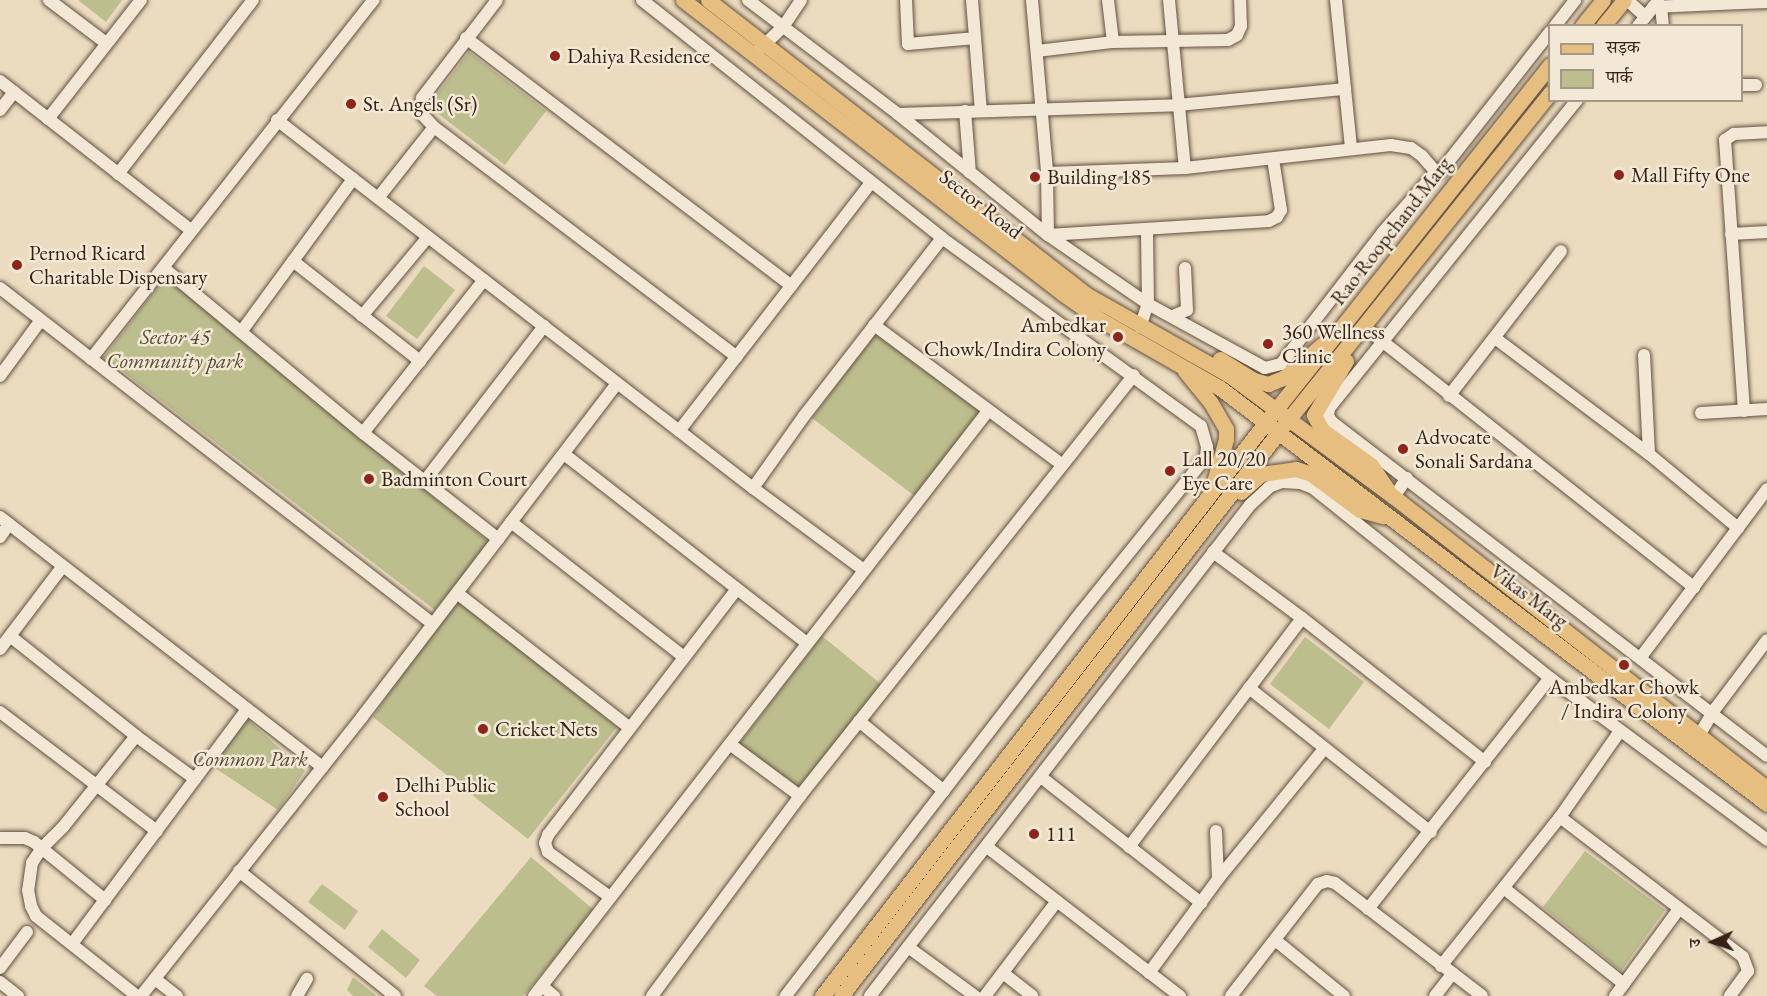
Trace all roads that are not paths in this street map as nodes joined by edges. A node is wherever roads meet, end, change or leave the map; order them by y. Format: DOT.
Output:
graph roads {
  1 [pos="49,0"];
  2 [pos="141,0"];
  3 [pos="253,0"];
  4 [pos="374,0"];
  5 [pos="497,0"];
  6 [pos="642,0"];
  7 [pos="683,0"];
  8 [pos="708,0"];
  9 [pos="748,0"];
  10 [pos="801,0"];
  11 [pos="906,0"];
  12 [pos="972,0"];
  13 [pos="1032,0"];
  14 [pos="1108,0"];
  15 [pos="1170,0"];
  16 [pos="1240,0"];
  17 [pos="1336,0"];
  18 [pos="1575,0"];
  19 [pos="1603,0"];
  20 [pos="1625,0"];
  21 [pos="1741,2"];
  22 [pos="1767,2"];
  23 [pos="1651,11"];
  24 [pos="1557,24"];
  25 [pos="1584,24"];
  26 [pos="1605,24"];
  27 [pos="1661,24"];
  28 [pos="783,27"];
  29 [pos="1548,34"];
  30 [pos="975,38"];
  31 [pos="466,39"];
  32 [pos="1113,42"];
  33 [pos="1173,42"];
  34 [pos="106,43"];
  35 [pos="760,49"];
  36 [pos="1037,51"];
  37 [pos="1548,67"];
  38 [pos="0,81"];
  39 [pos="1743,85"];
  40 [pos="1756,85"];
  41 [pos="1345,89"];
  42 [pos="14,92"];
  43 [pos="1548,95"];
  44 [pos="1575,102"];
  45 [pos="1178,105"];
  46 [pos="0,110"];
  47 [pos="965,111"];
  48 [pos="981,111"];
  49 [pos="1042,112"];
  50 [pos="898,114"];
  51 [pos="48,119"];
  52 [pos="277,120"];
  53 [pos="434,128"];
  54 [pos="1767,132"];
  55 [pos="1351,148"];
  56 [pos="1273,159"];
  57 [pos="1185,168"];
  58 [pos="1438,172"];
  59 [pos="970,173"];
  60 [pos="1047,173"];
  61 [pos="118,174"];
  62 [pos="1458,177"];
  63 [pos="353,179"];
  64 [pos="871,183"];
  65 [pos="378,198"];
  66 [pos="1147,229"];
  67 [pos="191,230"];
  68 [pos="1767,232"];
  69 [pos="1731,234"];
  70 [pos="1048,235"];
  71 [pos="428,237"];
  72 [pos="942,237"];
  73 [pos="1561,251"];
  74 [pos="293,261"];
  75 [pos="164,267"];
  76 [pos="1185,268"];
  77 [pos="484,280"];
  78 [pos="791,286"];
  79 [pos="0,288"];
  80 [pos="1148,304"];
  81 [pos="362,316"];
  82 [pos="1173,316"];
  83 [pos="41,320"];
  84 [pos="874,325"];
  85 [pos="544,326"];
  86 [pos="1363,326"];
  87 [pos="1140,327"];
  88 [pos="241,332"];
  89 [pos="1338,334"];
  90 [pos="1353,338"];
  91 [pos="1495,338"];
  92 [pos="1382,343"];
  93 [pos="1194,353"];
  94 [pos="1644,355"];
  95 [pos="737,357"];
  96 [pos="91,359"];
  97 [pos="420,362"];
  98 [pos="1180,364"];
  99 [pos="1134,375"];
  100 [pos="0,376"];
  101 [pos="617,383"];
  102 [pos="1449,396"];
  103 [pos="1767,409"];
  104 [pos="988,411"];
  105 [pos="1744,411"];
  106 [pos="1701,413"];
  107 [pos="1270,416"];
  108 [pos="1284,426"];
  109 [pos="680,431"];
  110 [pos="363,433"];
  111 [pos="564,453"];
  112 [pos="1649,454"];
  113 [pos="1061,464"];
  114 [pos="1407,478"];
  115 [pos="424,482"];
  116 [pos="753,488"];
  117 [pos="1767,489"];
  118 [pos="1211,494"];
  119 [pos="1392,496"];
  120 [pos="1216,513"];
  121 [pos="1391,519"];
  122 [pos="5,521"];
  123 [pos="511,522"];
  124 [pos="1738,528"];
  125 [pos="0,537"];
  126 [pos="498,539"];
  127 [pos="1213,552"];
  128 [pos="63,566"];
  129 [pos="864,570"];
  130 [pos="1694,587"];
  131 [pos="737,589"];
  132 [pos="457,593"];
  133 [pos="1302,618"];
  134 [pos="433,624"];
  135 [pos="10,636"];
  136 [pos="1767,639"];
  137 [pos="807,644"];
  138 [pos="0,650"];
  139 [pos="684,657"];
  140 [pos="1641,657"];
  141 [pos="1550,678"];
  142 [pos="1249,688"];
  143 [pos="247,709"];
  144 [pos="0,712"];
  145 [pos="1712,714"];
  146 [pos="860,721"];
  147 [pos="630,728"];
  148 [pos="1620,730"];
  149 [pos="136,736"];
  150 [pos="1696,741"];
  151 [pos="731,745"];
  152 [pos="1324,749"];
  153 [pos="1767,756"];
  154 [pos="1485,762"];
  155 [pos="322,767"];
  156 [pos="1041,777"];
  157 [pos="195,779"];
  158 [pos="97,785"];
  159 [pos="1767,788"];
  160 [pos="944,791"];
  161 [pos="800,796"];
  162 [pos="1767,804"];
  163 [pos="1560,817"];
  164 [pos="157,831"];
  165 [pos="1216,831"];
  166 [pos="1431,832"];
  167 [pos="0,838"];
  168 [pos="1767,840"];
  169 [pos="987,847"];
  170 [pos="1129,847"];
  171 [pos="42,848"];
  172 [pos="239,871"];
  173 [pos="1218,879"];
  174 [pos="1505,889"];
  175 [pos="610,897"];
  176 [pos="105,900"];
  177 [pos="1057,901"];
  178 [pos="1201,903"];
  179 [pos="1368,909"];
  180 [pos="1679,909"];
  181 [pos="27,932"];
  182 [pos="877,937"];
  183 [pos="1275,940"];
  184 [pos="72,944"];
  185 [pos="908,947"];
  186 [pos="1441,966"];
  187 [pos="0,968"];
  188 [pos="1003,973"];
  189 [pos="1149,973"];
  190 [pos="1453,973"];
  191 [pos="155,979"];
  192 [pos="307,979"];
  193 [pos="0,982"];
  194 [pos="1623,984"];
  195 [pos="538,991"];
  196 [pos="18,996"];
  197 [pos="139,996"];
  198 [pos="177,996"];
  199 [pos="297,996"];
  200 [pos="394,996"];
  201 [pos="554,996"];
  202 [pos="652,996"];
  203 [pos="786,996"];
  204 [pos="822,996"];
  205 [pos="841,996"];
  206 [pos="870,996"];
  207 [pos="975,996"];
  208 [pos="985,996"];
  209 [pos="1032,996"];
  210 [pos="1180,996"];
  211 [pos="1231,996"];
  212 [pos="1343,996"];
  213 [pos="1435,996"];
  214 [pos="1482,996"];
  215 [pos="1615,996"];
  216 [pos="1730,996"];
  1 -- 34 [label="street"];
  2 -- 34 [label="street"];
  3 -- 61 [label="street"];
  4 -- 52 [label="street"];
  5 -- 31 [label="street"];
  6 -- 64 [label="street"];
  7 -- 35 [label="main road, Sector Road"];
  8 -- 35 [label="main road, Sector Road"];
  9 -- 28 [label="street"];
  10 -- 28 [label="street"];
  11 -- 30 [label="street"];
  12 -- 30 [label="street"];
  13 -- 36 [label="street"];
  14 -- 32 [label="street"];
  15 -- 33 [label="street"];
  16 -- 33 [label="street"];
  17 -- 41 [label="street"];
  18 -- 24 [label="street"];
  19 -- 25 [label="main road"];
  20 -- 23 [label="street"];
  20 -- 26 [label="main road"];
  21 -- 22 [label="street"];
  21 -- 23 [label="street"];
  23 -- 27 [label="street"];
  28 -- 35 [label="street"];
  28 -- 50 [label="street"];
  29 -- 58 [label="street"];
  30 -- 48 [label="street"];
  31 -- 53 [label="street"];
  31 -- 78 [label="street"];
  32 -- 33 [label="street"];
  32 -- 36 [label="street"];
  33 -- 45 [label="street"];
  34 -- 51 [label="street"];
  35 -- 87 [label="main road, Sector Road"];
  35 -- 98 [label="main road, Sector Road"];
  36 -- 49 [label="street"];
  37 -- 62 [label="main road, Rao Roopchand Marg"];
  38 -- 42 [label="street"];
  39 -- 40 [label="street"];
  41 -- 45 [label="street"];
  41 -- 55 [label="street"];
  42 -- 46 [label="street"];
  42 -- 51 [label="street"];
  43 -- 86 [label="main road, Rao Roopchand Marg"];
  44 -- 92 [label="street"];
  45 -- 49 [label="street"];
  45 -- 57 [label="street"];
  47 -- 48 [label="street"];
  47 -- 50 [label="street"];
  47 -- 59 [label="street"];
  48 -- 49 [label="street"];
  49 -- 60 [label="street"];
  50 -- 59 [label="street"];
  51 -- 61 [label="street"];
  52 -- 63 [label="street"];
  52 -- 67 [label="street"];
  53 -- 65 [label="street"];
  53 -- 95 [label="street"];
  54 -- 69 [label="street"];
  55 -- 56 [label="street"];
  55 -- 58 [label="street"];
  56 -- 57 [label="street"];
  56 -- 66 [label="street"];
  57 -- 60 [label="street"];
  58 -- 62 [label="street"];
  58 -- 82 [label="street"];
  59 -- 70 [label="street"];
  60 -- 70 [label="street"];
  61 -- 67 [label="street"];
  62 -- 89 [label="main road, Rao Roopchand Marg"];
  63 -- 65 [label="street"];
  63 -- 74 [label="street"];
  64 -- 72 [label="street"];
  64 -- 78 [label="street"];
  65 -- 71 [label="street"];
  66 -- 70 [label="street"];
  66 -- 80 [label="street"];
  67 -- 75 [label="street"];
  68 -- 69 [label="street"];
  69 -- 105 [label="street"];
  70 -- 80 [label="street"];
  71 -- 77 [label="street"];
  71 -- 81 [label="street"];
  72 -- 84 [label="street"];
  72 -- 99 [label="street"];
  73 -- 91 [label="street"];
  74 -- 81 [label="street"];
  74 -- 88 [label="street"];
  75 -- 88 [label="street"];
  75 -- 96 [label="street"];
  76 -- 82 [label="street"];
  77 -- 85 [label="street"];
  77 -- 97 [label="street"];
  78 -- 95 [label="street"];
  79 -- 83 [label="street"];
  80 -- 82 [label="street"];
  80 -- 87 [label="street"];
  81 -- 97 [label="street"];
  83 -- 96 [label="street"];
  83 -- 100 [label="street"];
  84 -- 104 [label="street"];
  84 -- 116 [label="street"];
  85 -- 101 [label="street"];
  85 -- 115 [label="street"];
  86 -- 90 [label="main road, Rao Roopchand Marg"];
  86 -- 92 [label="street"];
  87 -- 93 [label="main road, Sector Road"];
  88 -- 110 [label="street"];
  89 -- 93 [label="main road"];
  89 -- 107 [label="main road, Rao Roopchand Marg"];
  90 -- 108 [label="main road, Rao Roopchand Marg"];
  90 -- 119 [label="main road"];
  91 -- 102 [label="street"];
  91 -- 112 [label="street"];
  92 -- 102 [label="street"];
  92 -- 114 [label="street"];
  93 -- 107 [label="main road, Sector Road"];
  94 -- 112 [label="street"];
  95 -- 109 [label="street"];
  96 -- 134 [label="street"];
  97 -- 110 [label="street"];
  98 -- 107 [label="main road, Sector Road"];
  98 -- 118 [label="main road"];
  99 -- 113 [label="street"];
  99 -- 160 [label="street"];
  101 -- 109 [label="street"];
  101 -- 111 [label="street"];
  102 -- 130 [label="street"];
  103 -- 105 [label="street"];
  104 -- 113 [label="street"];
  104 -- 129 [label="street"];
  105 -- 106 [label="street"];
  107 -- 108 [label="main road, Vikas Marg"];
  107 -- 118 [label="main road, Rao Roopchand Marg"];
  108 -- 119 [label="main road, Vikas Marg"];
  108 -- 120 [label="main road, Rao Roopchand Marg"];
  108 -- 121 [label="main road, Vikas Marg"];
  109 -- 116 [label="street"];
  110 -- 115 [label="street"];
  111 -- 123 [label="street"];
  111 -- 131 [label="street"];
  112 -- 124 [label="street"];
  113 -- 146 [label="street"];
  114 -- 119 [label="street"];
  114 -- 140 [label="street"];
  115 -- 126 [label="street"];
  116 -- 129 [label="street"];
  117 -- 124 [label="street"];
  118 -- 182 [label="main road, Rao Roopchand Marg"];
  119 -- 150 [label="main road, Vikas Marg"];
  120 -- 121 [label="main road"];
  120 -- 182 [label="main road"];
  121 -- 150 [label="main road, Vikas Marg"];
  122 -- 125 [label="street"];
  122 -- 128 [label="street"];
  123 -- 126 [label="street"];
  123 -- 139 [label="street"];
  124 -- 130 [label="street"];
  126 -- 132 [label="street"];
  127 -- 133 [label="street"];
  127 -- 141 [label="street"];
  127 -- 156 [label="street"];
  128 -- 135 [label="street"];
  128 -- 143 [label="street"];
  129 -- 137 [label="street"];
  130 -- 140 [label="street"];
  131 -- 137 [label="street"];
  131 -- 139 [label="street"];
  132 -- 134 [label="street"];
  132 -- 147 [label="street"];
  133 -- 142 [label="street"];
  133 -- 154 [label="street"];
  134 -- 155 [label="street"];
  135 -- 138 [label="street"];
  135 -- 149 [label="street"];
  136 -- 145 [label="street"];
  137 -- 151 [label="street"];
  139 -- 147 [label="street"];
  140 -- 145 [label="street"];
  141 -- 148 [label="street"];
  141 -- 154 [label="street"];
  142 -- 152 [label="street"];
  142 -- 170 [label="street"];
  143 -- 155 [label="street"];
  143 -- 157 [label="street"];
  144 -- 158 [label="street"];
  145 -- 150 [label="street"];
  145 -- 153 [label="street"];
  146 -- 160 [label="street"];
  146 -- 161 [label="street"];
  147 -- 175 [label="street"];
  148 -- 163 [label="street"];
  148 -- 168 [label="street"];
  149 -- 157 [label="street"];
  149 -- 158 [label="street"];
  150 -- 159 [label="main road, Vikas Marg"];
  150 -- 162 [label="main road, Vikas Marg"];
  151 -- 161 [label="street"];
  151 -- 175 [label="street"];
  152 -- 166 [label="street"];
  152 -- 173 [label="street"];
  154 -- 166 [label="street"];
  155 -- 172 [label="street"];
  156 -- 169 [label="street"];
  156 -- 170 [label="street"];
  157 -- 164 [label="street"];
  158 -- 164 [label="street"];
  158 -- 171 [label="street"];
  160 -- 203 [label="street"];
  161 -- 202 [label="street"];
  163 -- 174 [label="street"];
  163 -- 180 [label="street"];
  164 -- 176 [label="street"];
  165 -- 173 [label="street"];
  166 -- 179 [label="street"];
  167 -- 171 [label="street"];
  169 -- 177 [label="street"];
  169 -- 185 [label="street"];
  170 -- 178 [label="street"];
  171 -- 176 [label="street"];
  171 -- 184 [label="street"];
  172 -- 191 [label="street"];
  172 -- 200 [label="street"];
  173 -- 178 [label="street"];
  174 -- 186 [label="street"];
  174 -- 194 [label="street"];
  175 -- 195 [label="street"];
  176 -- 184 [label="street"];
  177 -- 188 [label="street"];
  177 -- 189 [label="street"];
  178 -- 189 [label="street"];
  179 -- 183 [label="street"];
  179 -- 186 [label="street"];
  180 -- 194 [label="street"];
  180 -- 216 [label="street"];
  181 -- 187 [label="street"];
  182 -- 204 [label="main road"];
  182 -- 205 [label="main road"];
  183 -- 211 [label="street"];
  183 -- 212 [label="street"];
  184 -- 197 [label="street"];
  185 -- 206 [label="street"];
  185 -- 207 [label="street"];
  186 -- 190 [label="street"];
  188 -- 208 [label="street"];
  188 -- 209 [label="street"];
  189 -- 210 [label="street"];
  190 -- 213 [label="street"];
  190 -- 214 [label="street"];
  191 -- 197 [label="street"];
  191 -- 198 [label="street"];
  192 -- 199 [label="street"];
  193 -- 196 [label="street"];
  194 -- 215 [label="street"];
  195 -- 201 [label="street"];
}
